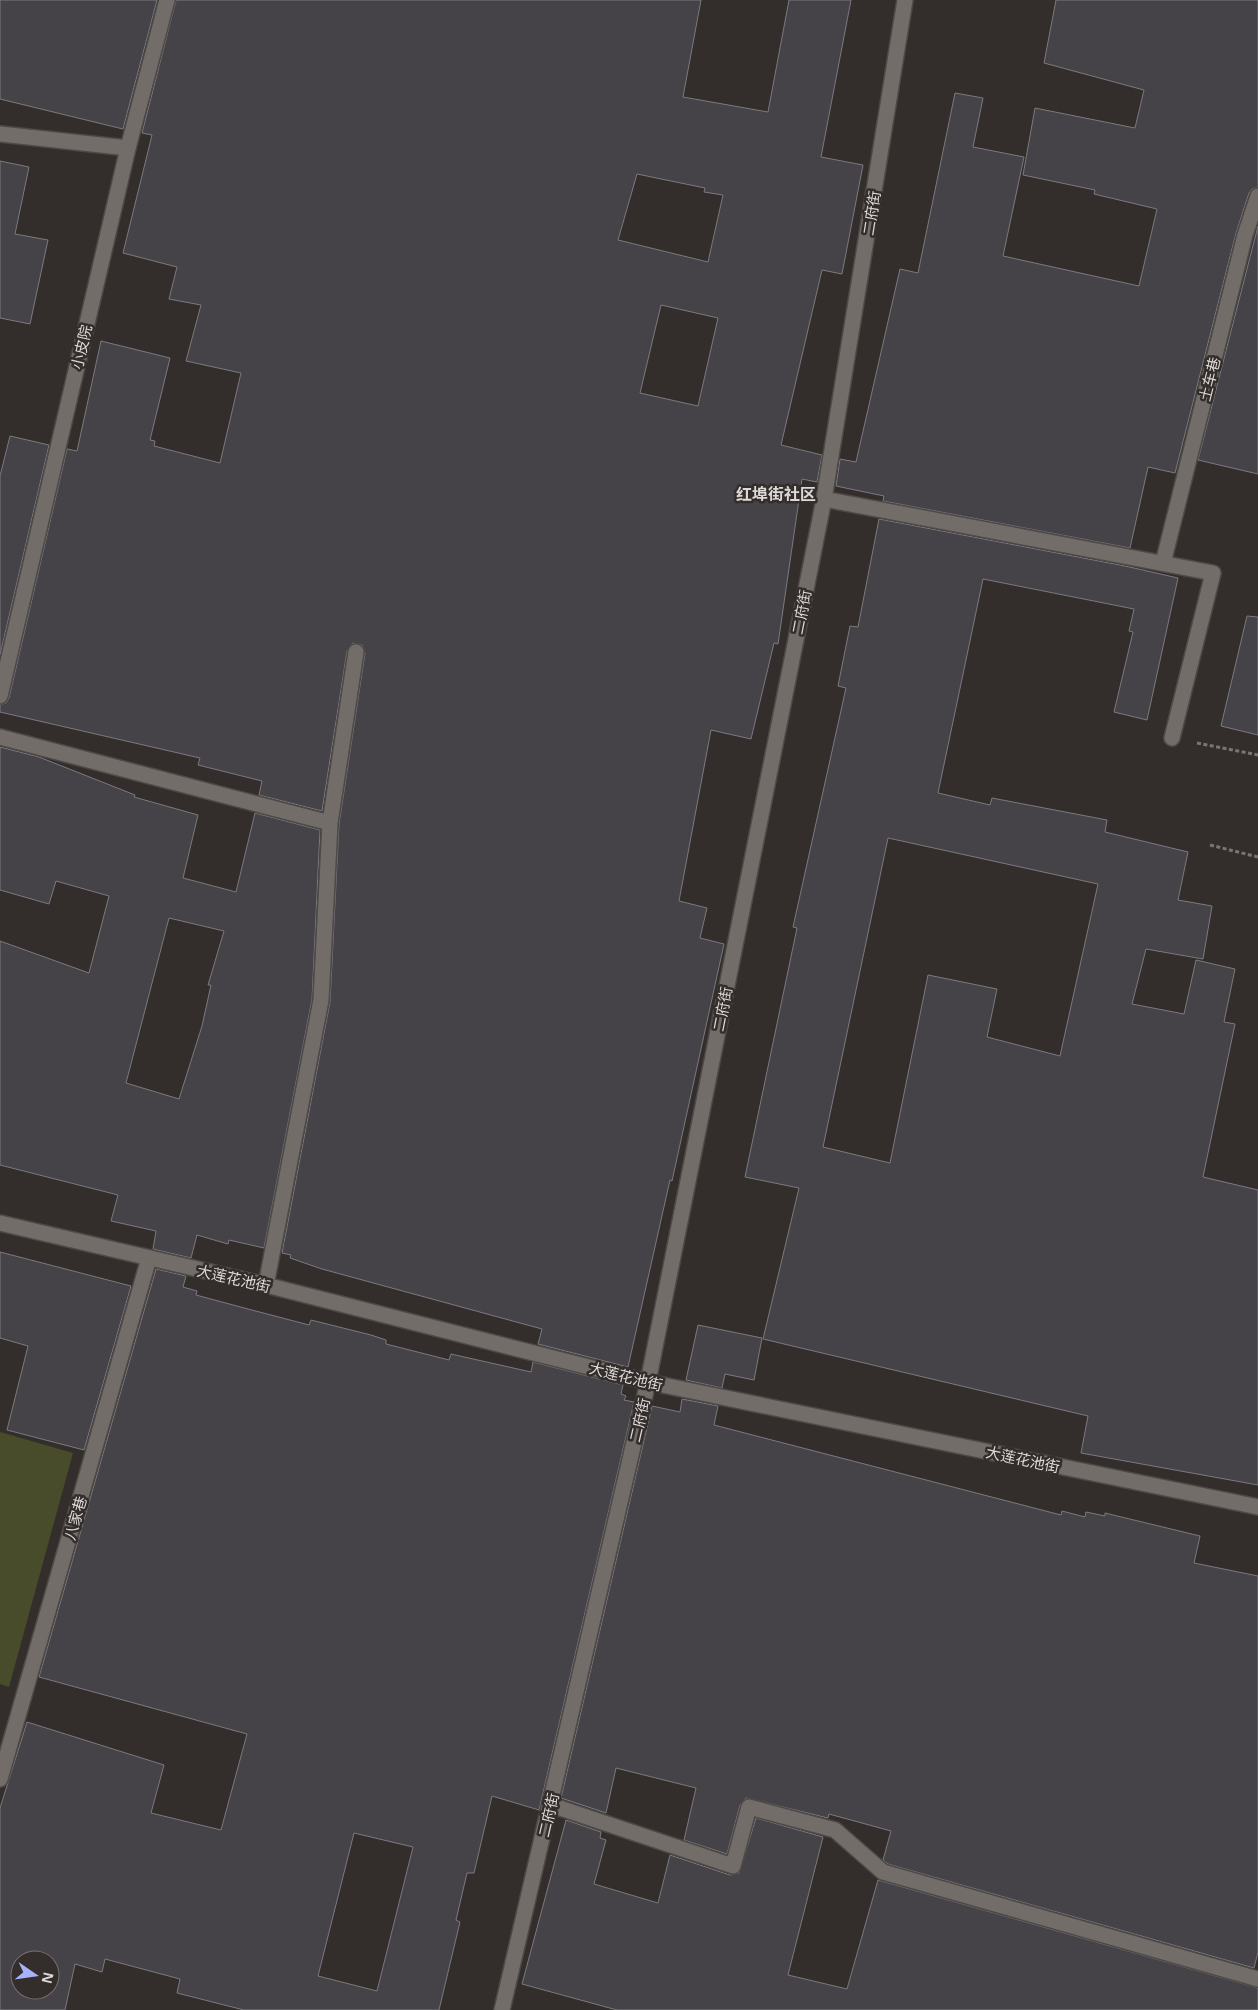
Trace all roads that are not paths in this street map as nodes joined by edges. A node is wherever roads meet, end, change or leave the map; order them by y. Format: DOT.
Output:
graph roads {
  1 [pos="166,0"];
  2 [pos="905,0"];
  3 [pos="0,134"];
  4 [pos="128,148"];
  5 [pos="1258,196"];
  6 [pos="824,499"];
  7 [pos="1163,563"];
  8 [pos="356,652"];
  9 [pos="0,696"];
  10 [pos="0,737"];
  11 [pos="1172,738"];
  12 [pos="330,823"];
  13 [pos="0,1223"];
  14 [pos="149,1258"];
  15 [pos="266,1285"];
  16 [pos="648,1382"];
  17 [pos="1258,1506"];
  18 [pos="0,1779"];
  19 [pos="551,1806"];
  20 [pos="1258,1979"];
  21 [pos="502,2010"];
  1 -- 4 [label="street, 小皮院"];
  2 -- 6 [label="street, 二府街"];
  3 -- 4 [label="street"];
  4 -- 9 [label="street, 小皮院"];
  5 -- 7 [label="street, 土车巷"];
  6 -- 7 [label="street"];
  6 -- 16 [label="street, 二府街"];
  7 -- 11 [label="street"];
  8 -- 12 [label="street"];
  10 -- 12 [label="street"];
  12 -- 15 [label="street"];
  13 -- 14 [label="street, 大莲花池街"];
  14 -- 15 [label="street, 大莲花池街"];
  14 -- 18 [label="street, 八家巷"];
  15 -- 16 [label="street, 大莲花池街"];
  16 -- 17 [label="street, 大莲花池街"];
  16 -- 19 [label="street, 二府街"];
  19 -- 20 [label="street"];
  19 -- 21 [label="street, 二府街"];
}
